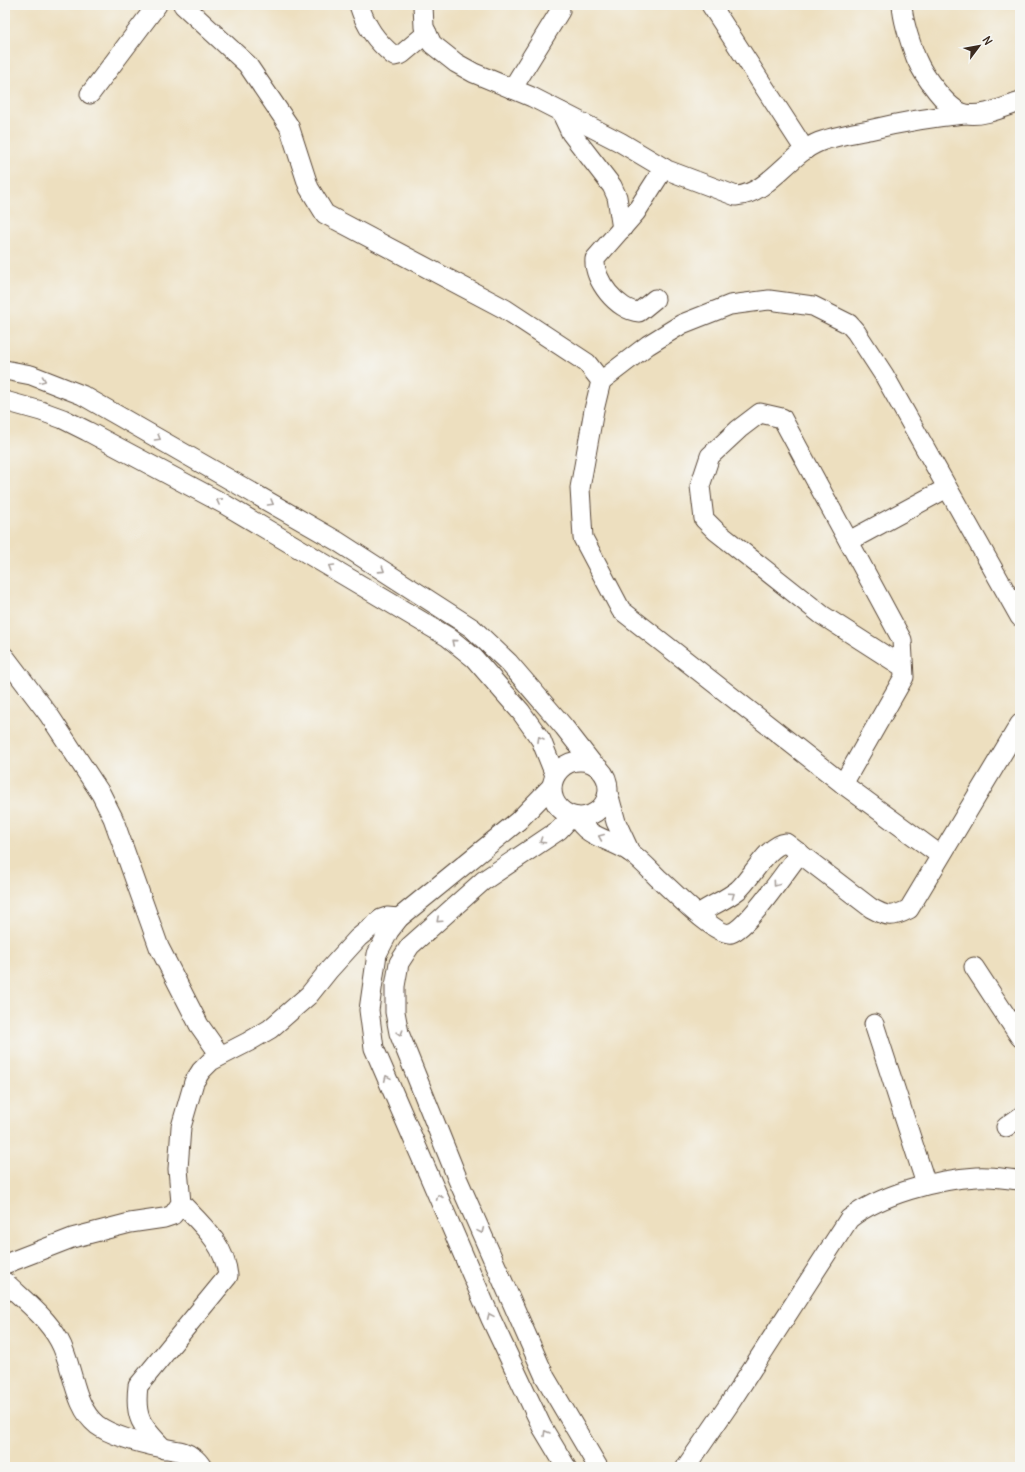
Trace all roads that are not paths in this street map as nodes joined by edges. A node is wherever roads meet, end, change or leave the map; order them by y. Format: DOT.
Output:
graph roads {
  1 [pos="157,5"];
  2 [pos="183,5"];
  3 [pos="359,5"];
  4 [pos="423,5"];
  5 [pos="711,5"];
  6 [pos="902,5"];
  7 [pos="560,11"];
  8 [pos="426,33"];
  9 [pos="512,89"];
  10 [pos="90,94"];
  11 [pos="1020,102"];
  12 [pos="561,112"];
  13 [pos="965,114"];
  14 [pos="805,150"];
  15 [pos="664,168"];
  16 [pos="622,229"];
  17 [pos="655,299"];
  18 [pos="5,370"];
  19 [pos="601,381"];
  20 [pos="5,401"];
  21 [pos="947,488"];
  22 [pos="849,541"];
  23 [pos="1020,617"];
  24 [pos="5,657"];
  25 [pos="903,667"];
  26 [pos="1020,724"];
  27 [pos="592,763"];
  28 [pos="553,781"];
  29 [pos="843,784"];
  30 [pos="608,793"];
  31 [pos="574,817"];
  32 [pos="630,852"];
  33 [pos="800,853"];
  34 [pos="940,855"];
  35 [pos="700,916"];
  36 [pos="398,918"];
  37 [pos="974,967"];
  38 [pos="874,1024"];
  39 [pos="1020,1037"];
  40 [pos="220,1055"];
  41 [pos="1020,1180"];
  42 [pos="926,1184"];
  43 [pos="181,1203"];
  44 [pos="5,1264"];
  45 [pos="5,1282"];
  46 [pos="164,1449"];
  47 [pos="202,1467"];
  48 [pos="566,1467"];
  49 [pos="598,1467"];
  50 [pos="686,1467"];
  1 -- 10 [label="street"];
  2 -- 19 [label="street"];
  3 -- 8 [label="street"];
  4 -- 8 [label="street"];
  5 -- 14 [label="street"];
  6 -- 13 [label="street"];
  7 -- 9 [label="street"];
  8 -- 9 [label="street"];
  9 -- 12 [label="street"];
  11 -- 13 [label="street"];
  12 -- 15 [label="street"];
  12 -- 16 [label="street"];
  13 -- 14 [label="street"];
  14 -- 15 [label="street"];
  15 -- 16 [label="street"];
  16 -- 17 [label="street"];
  18 -- 27 [label="street, one-way"];
  19 -- 21 [label="street"];
  19 -- 29 [label="street"];
  28 -- 20 [label="street, one-way"];
  21 -- 22 [label="street"];
  21 -- 23 [label="street"];
  22 -- 25 [label="street"];
  22 -- 25 [label="street"];
  24 -- 40 [label="street"];
  25 -- 29 [label="street"];
  26 -- 34 [label="street"];
  27 -- 28 [label="street"];
  27 -- 30 [label="street"];
  28 -- 31 [label="street"];
  28 -- 36 [label="street"];
  29 -- 34 [label="street"];
  30 -- 31 [label="street"];
  30 -- 32 [label="street"];
  32 -- 31 [label="street, one-way"];
  31 -- 49 [label="street, one-way"];
  32 -- 35 [label="street"];
  33 -- 34 [label="street"];
  35 -- 33 [label="street, one-way"];
  33 -- 35 [label="street, one-way"];
  36 -- 40 [label="street"];
  48 -- 36 [label="street, one-way"];
  37 -- 39 [label="street"];
  38 -- 42 [label="street"];
  40 -- 43 [label="street"];
  41 -- 42 [label="street"];
  42 -- 50 [label="street"];
  43 -- 44 [label="street"];
  43 -- 46 [label="street"];
  45 -- 46 [label="street"];
  46 -- 47 [label="street"];
}
